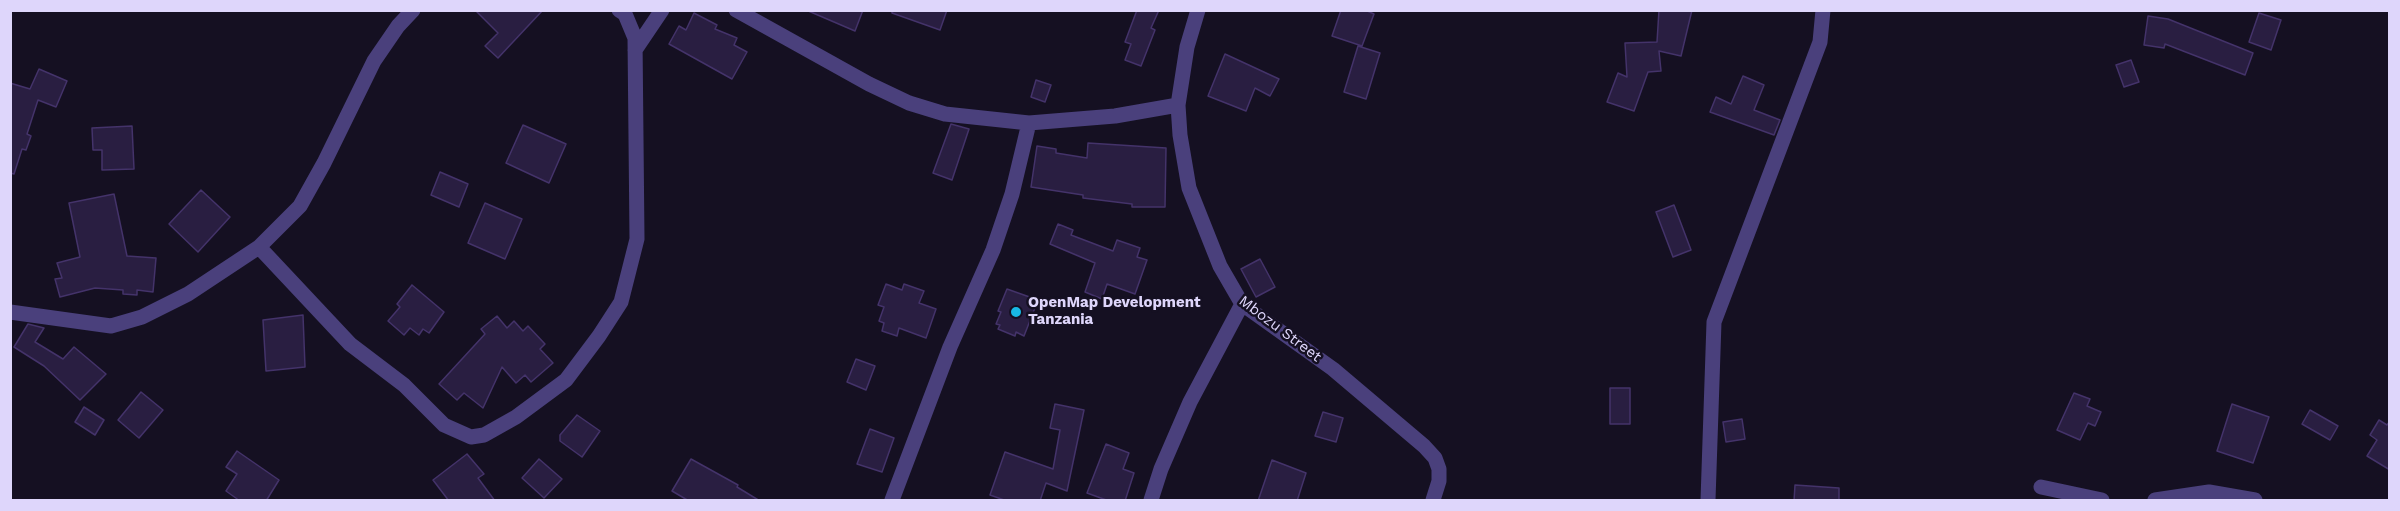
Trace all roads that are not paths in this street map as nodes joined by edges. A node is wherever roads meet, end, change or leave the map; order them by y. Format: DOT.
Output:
graph roads {
  1 [pos="413,10"];
  2 [pos="619,10"];
  3 [pos="662,10"];
  4 [pos="736,10"];
  5 [pos="1198,10"];
  6 [pos="1823,10"];
  7 [pos="634,50"];
  8 [pos="1178,105"];
  9 [pos="1029,123"];
  10 [pos="259,247"];
  11 [pos="1242,304"];
  12 [pos="10,312"];
  13 [pos="2041,487"];
  14 [pos="896,499"];
  15 [pos="1151,501"];
  16 [pos="1433,501"];
  17 [pos="1708,501"];
  18 [pos="2102,501"];
  19 [pos="2156,501"];
  20 [pos="2255,501"];
  1 -- 10 [label="street"];
  2 -- 7 [label="street"];
  3 -- 7 [label="street"];
  4 -- 9 [label="street"];
  5 -- 8 [label="street, Mbozu Street"];
  6 -- 17 [label="street"];
  7 -- 10 [label="street"];
  8 -- 9 [label="street"];
  8 -- 11 [label="street, Mbozu Street"];
  9 -- 14 [label="street"];
  10 -- 12 [label="street"];
  11 -- 15 [label="street"];
  11 -- 16 [label="street, Mbozu Street"];
  13 -- 18 [label="street"];
  19 -- 20 [label="street"];
}
